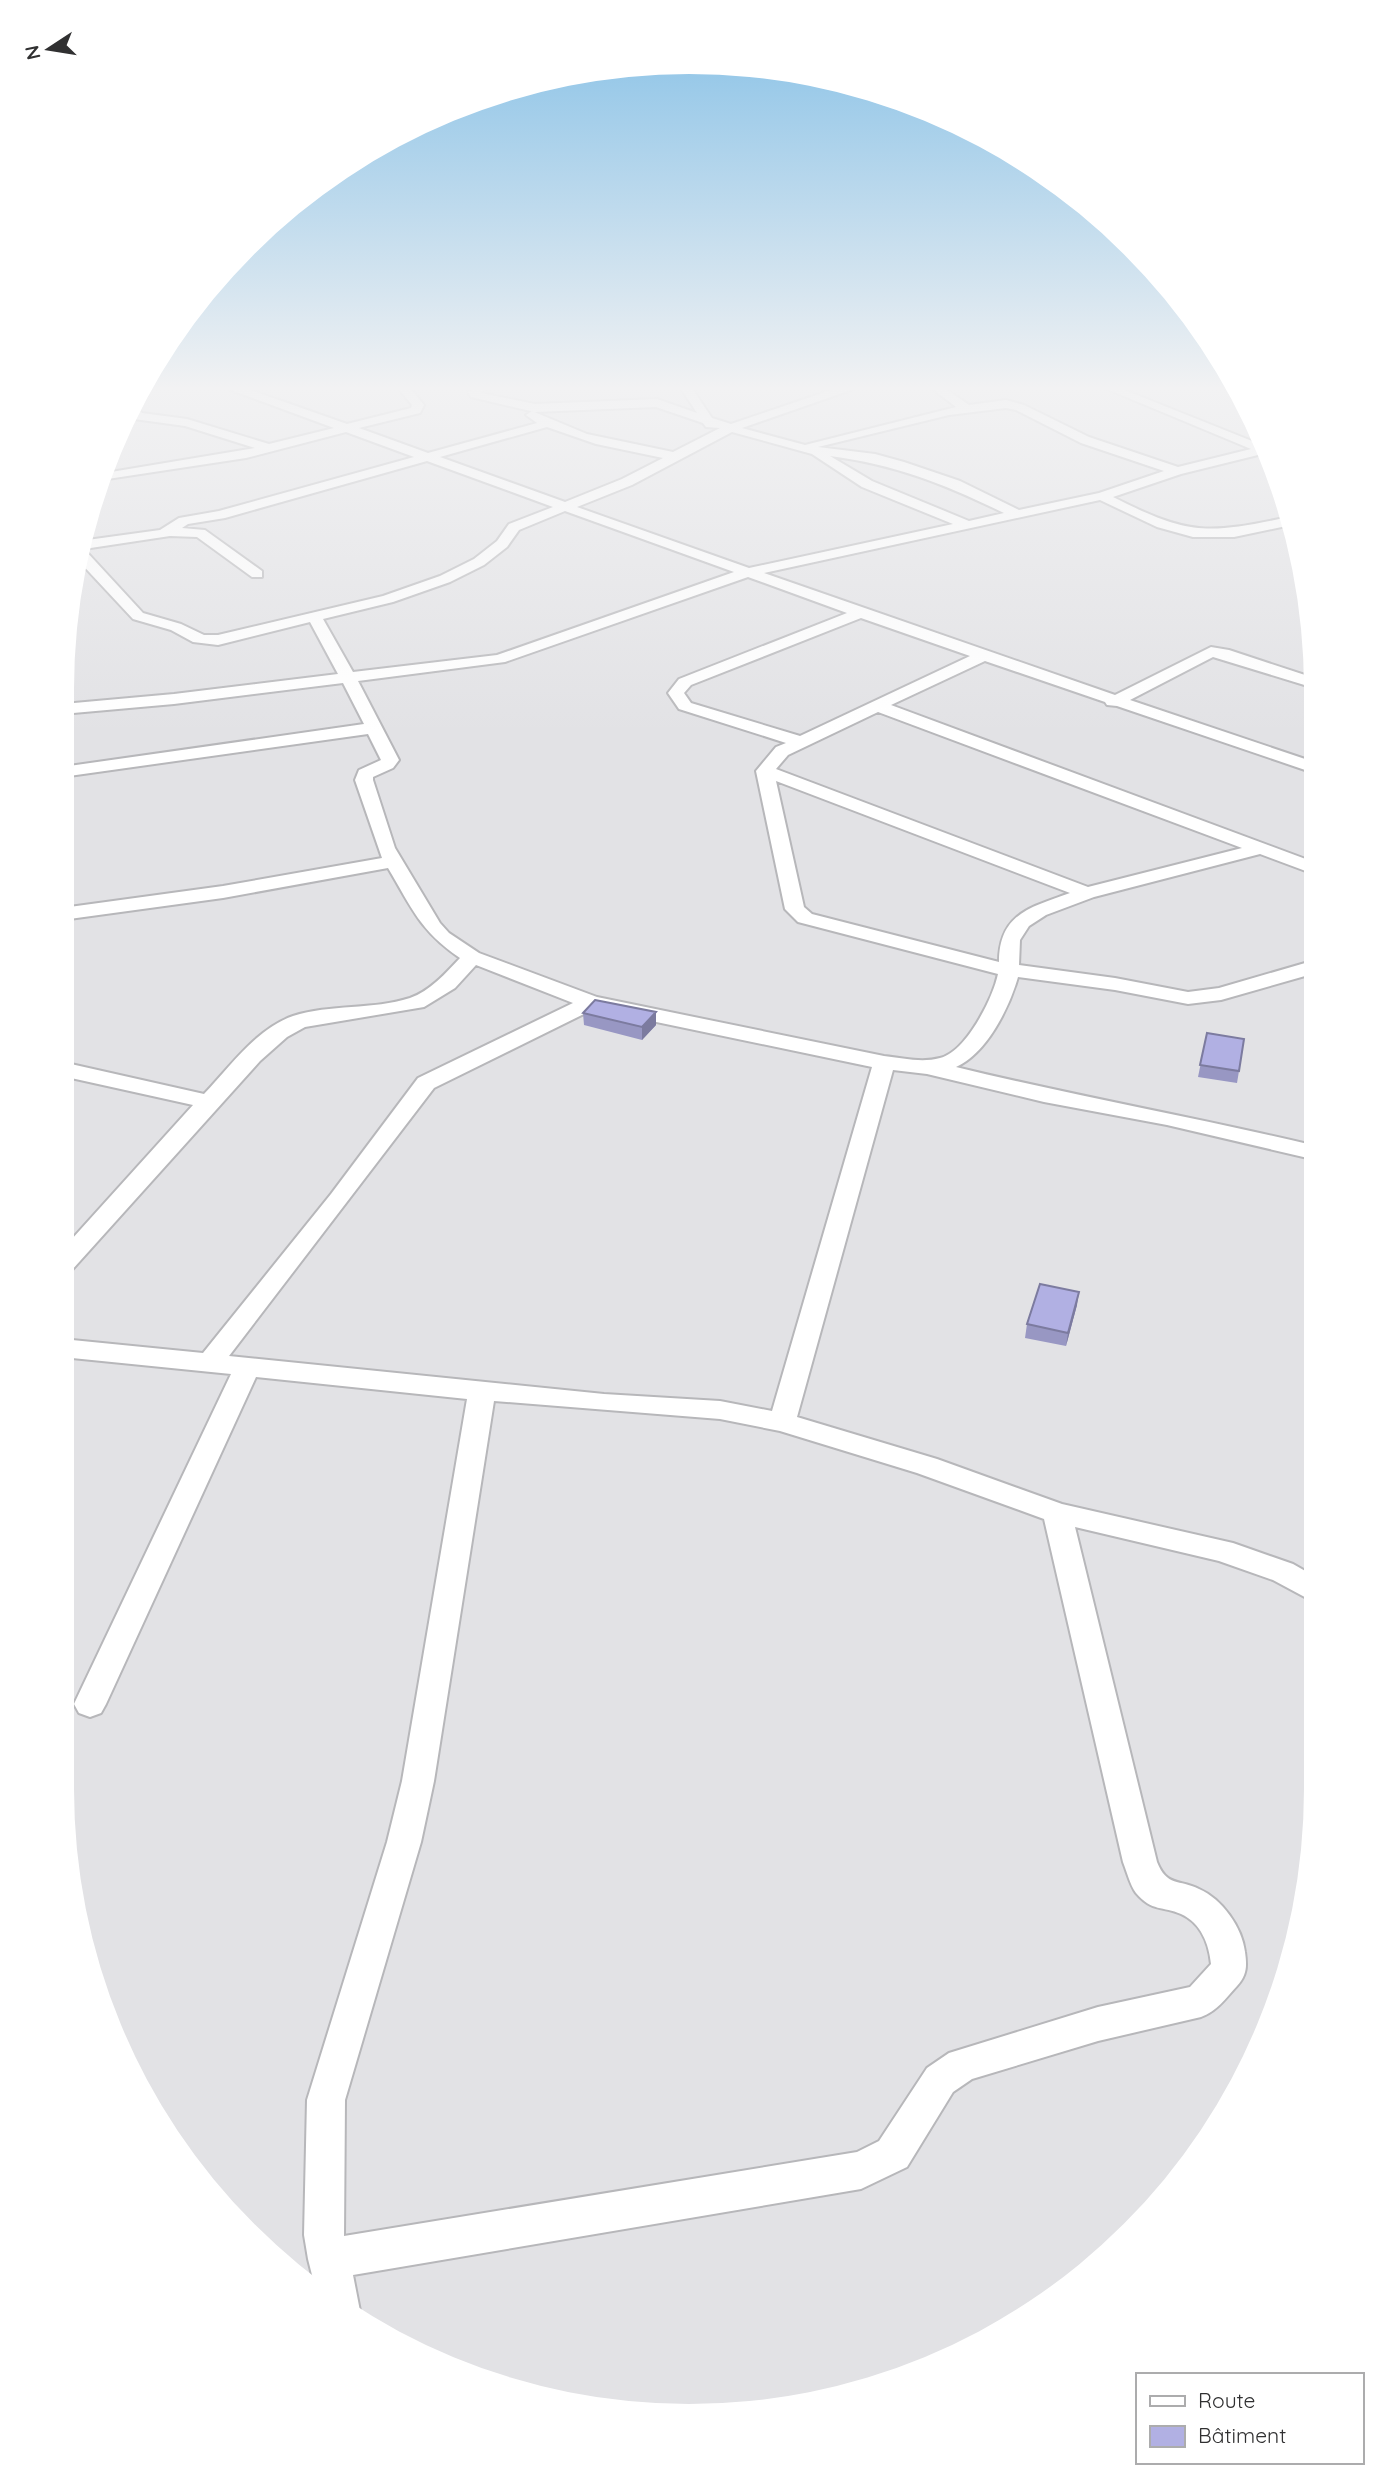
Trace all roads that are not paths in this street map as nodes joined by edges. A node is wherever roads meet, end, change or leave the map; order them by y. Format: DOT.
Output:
graph roads {
  1 [pos="266,503"];
  2 [pos="552,503"];
  3 [pos="575,503"];
  4 [pos="913,503"];
  5 [pos="993,503"];
  6 [pos="1073,503"];
  7 [pos="1115,503"];
  8 [pos="564,507"];
  9 [pos="1019,515"];
  10 [pos="1281,523"];
  11 [pos="968,525"];
  12 [pos="169,532"];
  13 [pos="91,543"];
  14 [pos="87,560"];
  15 [pos="749,572"];
  16 [pos="257,574"];
  17 [pos="861,613"];
  18 [pos="314,617"];
  19 [pos="982,656"];
  20 [pos="347,677"];
  21 [pos="1304,680"];
  22 [pos="1113,702"];
  23 [pos="878,706"];
  24 [pos="74,708"];
  25 [pos="374,728"];
  26 [pos="801,742"];
  27 [pos="1304,765"];
  28 [pos="74,770"];
  29 [pos="765,771"];
  30 [pos="1258,849"];
  31 [pos="394,860"];
  32 [pos="1304,865"];
  33 [pos="1087,893"];
  34 [pos="74,912"];
  35 [pos="472,957"];
  36 [pos="1008,970"];
  37 [pos="1304,970"];
  38 [pos="592,1002"];
  39 [pos="884,1063"];
  40 [pos="927,1067"];
  41 [pos="74,1072"];
  42 [pos="209,1102"];
  43 [pos="1304,1150"];
  44 [pos="74,1252"];
  45 [pos="74,1349"];
  46 [pos="210,1362"];
  47 [pos="247,1367"];
  48 [pos="482,1391"];
  49 [pos="782,1422"];
  50 [pos="1057,1513"];
  51 [pos="1304,1585"];
  52 [pos="90,1704"];
  53 [pos="328,2259"];
  54 [pos="336,2293"];
  1 -- 12 [label="street"];
  2 -- 8 [label="street"];
  3 -- 8 [label="street"];
  4 -- 11 [label="street"];
  5 -- 9 [label="street"];
  6 -- 9 [label="street"];
  7 -- 10 [label="street"];
  8 -- 15 [label="street"];
  8 -- 18 [label="street"];
  9 -- 11 [label="street"];
  11 -- 15 [label="street"];
  12 -- 13 [label="street"];
  12 -- 16 [label="street"];
  14 -- 18 [label="street"];
  15 -- 17 [label="street"];
  15 -- 20 [label="street"];
  17 -- 19 [label="street"];
  17 -- 26 [label="street"];
  18 -- 20 [label="street"];
  19 -- 22 [label="street"];
  19 -- 23 [label="street"];
  20 -- 24 [label="street"];
  20 -- 25 [label="street"];
  21 -- 22 [label="street"];
  22 -- 27 [label="street"];
  23 -- 26 [label="street"];
  23 -- 30 [label="street"];
  25 -- 28 [label="street"];
  25 -- 31 [label="street"];
  26 -- 29 [label="street"];
  29 -- 33 [label="street"];
  29 -- 36 [label="street"];
  30 -- 32 [label="street"];
  30 -- 33 [label="street"];
  31 -- 34 [label="street"];
  31 -- 35 [label="street"];
  33 -- 36 [label="street"];
  35 -- 38 [label="street"];
  35 -- 42 [label="street"];
  36 -- 37 [label="street"];
  36 -- 40 [label="street"];
  38 -- 39 [label="street"];
  38 -- 46 [label="street"];
  39 -- 40 [label="street"];
  39 -- 49 [label="street"];
  40 -- 43 [label="street"];
  41 -- 42 [label="street"];
  42 -- 44 [label="street"];
  45 -- 46 [label="street"];
  46 -- 47 [label="street"];
  47 -- 48 [label="street"];
  47 -- 52 [label="street"];
  48 -- 49 [label="street"];
  48 -- 53 [label="street"];
  49 -- 50 [label="street"];
  50 -- 51 [label="street"];
  50 -- 53 [label="street"];
  53 -- 54 [label="street"];
}
